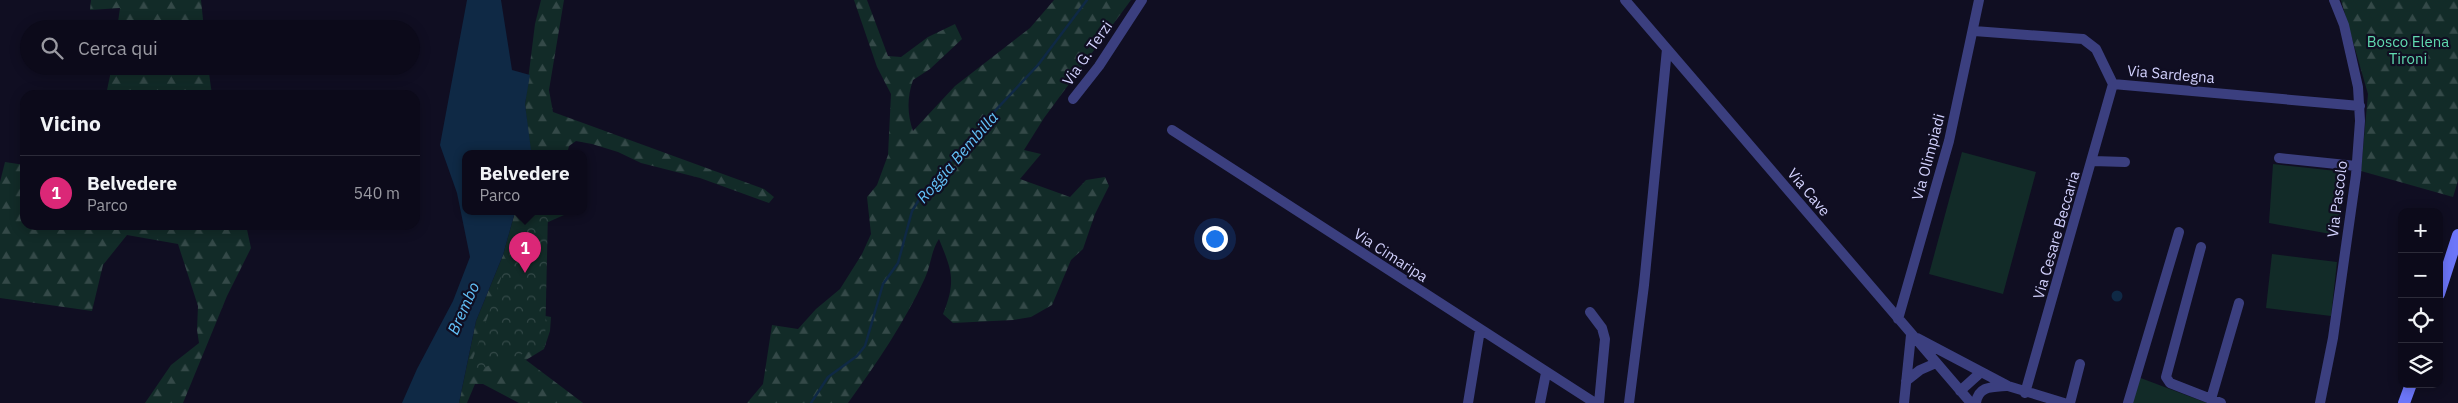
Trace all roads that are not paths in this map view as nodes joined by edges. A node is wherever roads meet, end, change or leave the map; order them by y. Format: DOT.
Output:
graph roads {
  1 [pos="1142,0"];
  2 [pos="1625,0"];
  3 [pos="1980,0"];
  4 [pos="2334,0"];
  5 [pos="1974,31"];
  6 [pos="1667,49"];
  7 [pos="2113,84"];
  8 [pos="1073,99"];
  9 [pos="2360,106"];
  10 [pos="1172,130"];
  11 [pos="2279,158"];
  12 [pos="2093,162"];
  13 [pos="2126,162"];
  14 [pos="2356,166"];
  15 [pos="2179,232"];
  16 [pos="2458,235"];
  17 [pos="2201,247"];
  18 [pos="2443,282"];
  19 [pos="2239,303"];
  20 [pos="1590,312"];
  21 [pos="1898,319"];
  22 [pos="1480,330"];
  23 [pos="1912,336"];
  24 [pos="1936,363"];
  25 [pos="2080,364"];
  26 [pos="1546,373"];
  27 [pos="1980,373"];
  28 [pos="1906,381"];
  29 [pos="2008,386"];
  30 [pos="2410,388"];
  31 [pos="1960,391"];
  32 [pos="2025,393"];
  33 [pos="2216,401"];
  34 [pos="1468,403"];
  35 [pos="1540,403"];
  36 [pos="1597,403"];
  37 [pos="1629,403"];
  38 [pos="1904,403"];
  39 [pos="1971,403"];
  40 [pos="1976,403"];
  41 [pos="2064,403"];
  42 [pos="2070,403"];
  43 [pos="2128,403"];
  44 [pos="2320,403"];
  45 [pos="2404,403"];
  1 -- 8 [label="street, Via G. Terzi"];
  2 -- 6 [label="street, Via Cave"];
  3 -- 5 [label="street, Via Olimpiadi"];
  4 -- 9 [label="street, Via Pascolo"];
  5 -- 7 [label="street, Via Sardegna"];
  5 -- 21 [label="street, Via Olimpiadi"];
  6 -- 21 [label="street, Via Cave"];
  6 -- 37 [label="street"];
  7 -- 9 [label="street, Via Sardegna"];
  7 -- 12 [label="street, Via Cesare Beccaria"];
  9 -- 14 [label="street, Via Pascolo"];
  10 -- 22 [label="street, Via Cimaripa"];
  11 -- 14 [label="street"];
  12 -- 13 [label="street"];
  12 -- 32 [label="street, Via Cesare Beccaria"];
  14 -- 44 [label="street, Via Pascolo"];
  15 -- 43 [label="street"];
  16 -- 18 [label="street"];
  17 -- 33 [label="street"];
  19 -- 33 [label="street"];
  20 -- 36 [label="street"];
  21 -- 23 [label="street, Via Cave"];
  22 -- 26 [label="street, Via Cimaripa"];
  22 -- 34 [label="street"];
  23 -- 24 [label="street, Via Cave"];
  23 -- 27 [label="street"];
  23 -- 28 [label="street"];
  24 -- 28 [label="street"];
  24 -- 31 [label="street, Via Cave"];
  25 -- 42 [label="street"];
  26 -- 35 [label="street"];
  26 -- 36 [label="street, Via Cimaripa"];
  27 -- 29 [label="street"];
  27 -- 31 [label="street"];
  28 -- 38 [label="street"];
  29 -- 32 [label="street"];
  29 -- 40 [label="street"];
  30 -- 45 [label="street"];
  31 -- 39 [label="street, Via Cave"];
  32 -- 41 [label="street"];
}
